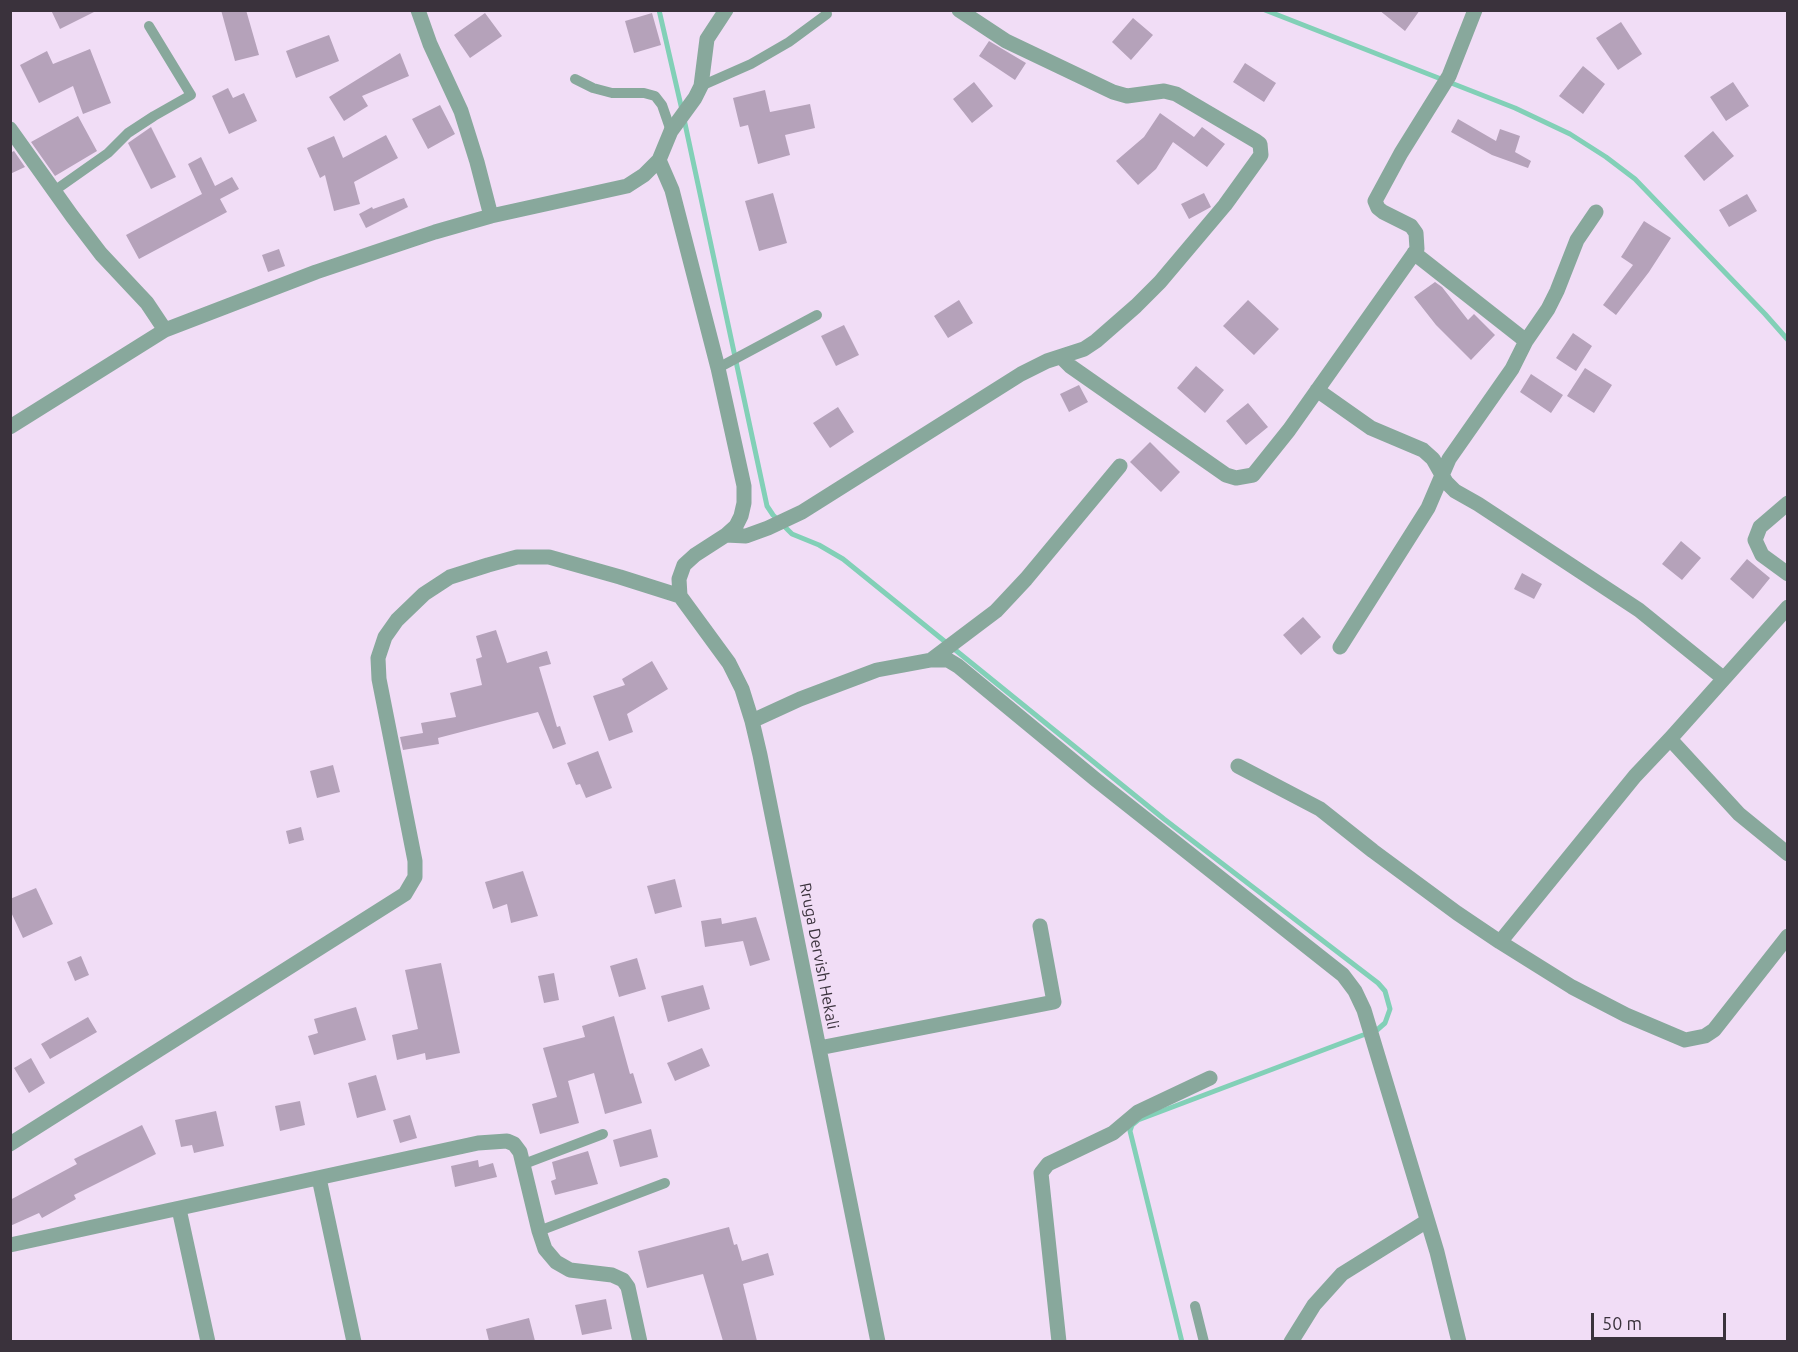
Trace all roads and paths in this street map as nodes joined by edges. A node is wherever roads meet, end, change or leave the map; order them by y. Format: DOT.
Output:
graph roads {
  1 [pos="418,10"];
  2 [pos="726,10"];
  3 [pos="959,10"];
  4 [pos="1475,10"];
  5 [pos="827,14"];
  6 [pos="149,26"];
  7 [pos="575,79"];
  8 [pos="698,92"];
  9 [pos="674,127"];
  10 [pos="10,129"];
  11 [pos="659,160"];
  12 [pos="54,191"];
  13 [pos="1596,212"];
  14 [pos="491,216"];
  15 [pos="1414,253"];
  16 [pos="817,315"];
  17 [pos="165,330"];
  18 [pos="1526,340"];
  19 [pos="1061,357"];
  20 [pos="718,368"];
  21 [pos="1317,390"];
  22 [pos="10,428"];
  23 [pos="1120,466"];
  24 [pos="1442,475"];
  25 [pos="1788,503"];
  26 [pos="726,535"];
  27 [pos="1788,574"];
  28 [pos="680,596"];
  29 [pos="1788,607"];
  30 [pos="1340,647"];
  31 [pos="937,655"];
  32 [pos="1723,678"];
  33 [pos="752,721"];
  34 [pos="1670,739"];
  35 [pos="1238,766"];
  36 [pos="1788,854"];
  37 [pos="1040,926"];
  38 [pos="1788,936"];
  39 [pos="1500,942"];
  40 [pos="819,1048"];
  41 [pos="1210,1078"];
  42 [pos="603,1134"];
  43 [pos="10,1144"];
  44 [pos="524,1164"];
  45 [pos="319,1178"];
  46 [pos="665,1183"];
  47 [pos="179,1209"];
  48 [pos="1427,1221"];
  49 [pos="539,1232"];
  50 [pos="10,1245"];
  51 [pos="1196,1306"];
  52 [pos="208,1341"];
  53 [pos="354,1341"];
  54 [pos="640,1341"];
  55 [pos="878,1341"];
  56 [pos="1059,1341"];
  57 [pos="1204,1341"];
  58 [pos="1291,1341"];
  59 [pos="1458,1341"];
  1 -- 14 [label="street"];
  2 -- 8 [label="street"];
  3 -- 19 [label="street"];
  4 -- 15 [label="street"];
  5 -- 8 [label="lane"];
  6 -- 12 [label="lane"];
  7 -- 9 [label="lane"];
  8 -- 9 [label="street"];
  9 -- 11 [label="street"];
  10 -- 12 [label="street"];
  11 -- 14 [label="street"];
  11 -- 20 [label="street"];
  12 -- 17 [label="street"];
  13 -- 18 [label="street"];
  14 -- 17 [label="street"];
  15 -- 18 [label="street"];
  15 -- 21 [label="street"];
  16 -- 20 [label="lane"];
  17 -- 22 [label="street"];
  18 -- 24 [label="street"];
  19 -- 21 [label="street"];
  19 -- 26 [label="street"];
  20 -- 26 [label="street"];
  21 -- 24 [label="street"];
  23 -- 31 [label="street"];
  24 -- 30 [label="street"];
  24 -- 32 [label="street"];
  25 -- 27 [label="street"];
  26 -- 28 [label="street"];
  28 -- 33 [label="street, Rruga Dervish Hekali"];
  28 -- 43 [label="street"];
  29 -- 32 [label="street"];
  31 -- 33 [label="street"];
  31 -- 48 [label="street"];
  32 -- 34 [label="street"];
  33 -- 40 [label="street, Rruga Dervish Hekali"];
  34 -- 36 [label="street"];
  34 -- 39 [label="street"];
  35 -- 39 [label="street"];
  37 -- 40 [label="street"];
  38 -- 39 [label="street"];
  40 -- 55 [label="street, Rruga Dervish Hekali"];
  41 -- 56 [label="street"];
  42 -- 44 [label="lane"];
  44 -- 45 [label="street"];
  44 -- 49 [label="street"];
  45 -- 47 [label="street"];
  45 -- 53 [label="street"];
  46 -- 49 [label="lane"];
  47 -- 50 [label="street"];
  47 -- 52 [label="street"];
  48 -- 58 [label="street"];
  48 -- 59 [label="street"];
  49 -- 54 [label="street"];
  51 -- 57 [label="lane"];
}
